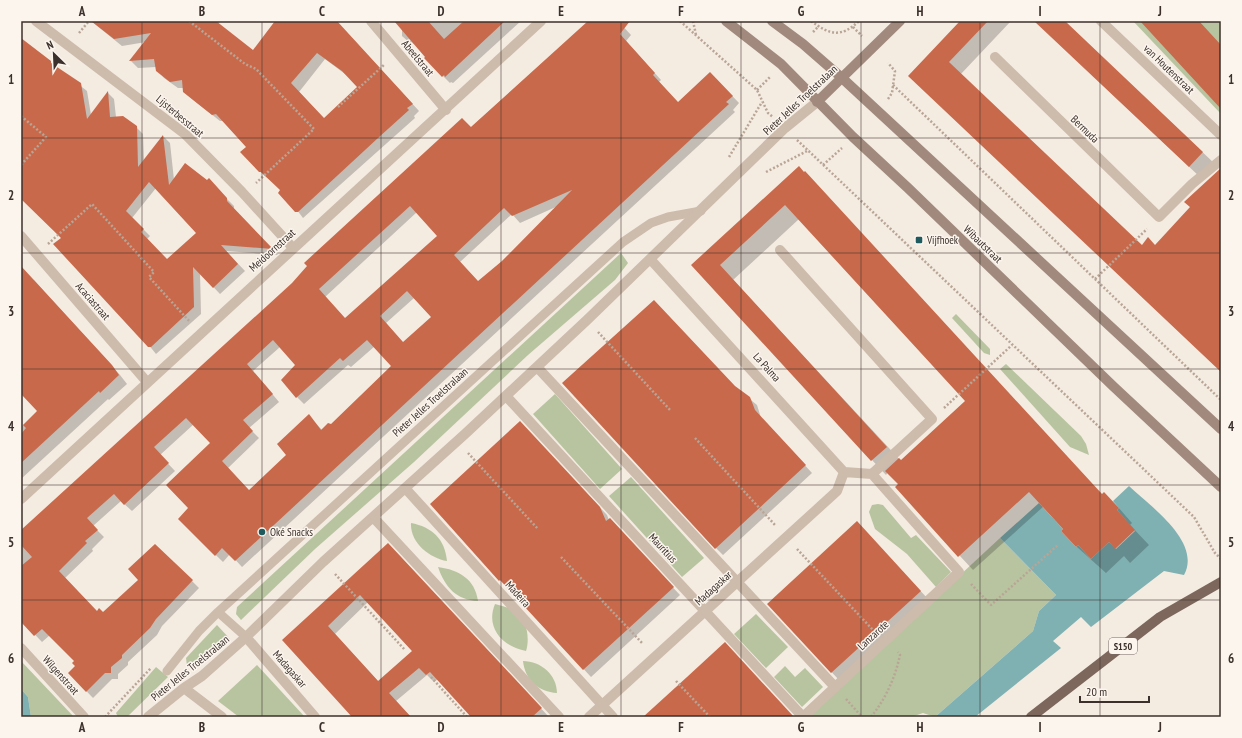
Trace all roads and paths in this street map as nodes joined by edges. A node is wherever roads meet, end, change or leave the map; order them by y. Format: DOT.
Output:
graph roads {
  1 [pos="36,21"];
  2 [pos="189,21"];
  3 [pos="371,21"];
  4 [pos="541,21"];
  5 [pos="680,21"];
  6 [pos="693,21"];
  7 [pos="726,21"];
  8 [pos="772,21"];
  9 [pos="811,21"];
  10 [pos="859,21"];
  11 [pos="900,21"];
  12 [pos="1101,21"];
  13 [pos="852,27"];
  14 [pos="696,35"];
  15 [pos="862,37"];
  16 [pos="397,52"];
  17 [pos="995,57"];
  18 [pos="888,63"];
  19 [pos="896,70"];
  20 [pos="842,78"];
  21 [pos="893,85"];
  22 [pos="762,101"];
  23 [pos="817,102"];
  24 [pos="338,107"];
  25 [pos="446,110"];
  26 [pos="21,116"];
  27 [pos="785,128"];
  28 [pos="1221,135"];
  29 [pos="809,150"];
  30 [pos="1221,160"];
  31 [pos="728,161"];
  32 [pos="21,165"];
  33 [pos="244,194"];
  34 [pos="701,211"];
  35 [pos="1159,217"];
  36 [pos="21,236"];
  37 [pos="293,248"];
  38 [pos="780,250"];
  39 [pos="37,254"];
  40 [pos="651,260"];
  41 [pos="1095,279"];
  42 [pos="587,320"];
  43 [pos="200,333"];
  44 [pos="1012,345"];
  45 [pos="537,367"];
  46 [pos="146,382"];
  47 [pos="506,396"];
  48 [pos="1221,400"];
  49 [pos="671,411"];
  50 [pos="932,419"];
  51 [pos="1221,429"];
  52 [pos="695,438"];
  53 [pos="457,441"];
  54 [pos="844,472"];
  55 [pos="872,474"];
  56 [pos="1221,487"];
  57 [pos="405,488"];
  58 [pos="21,499"];
  59 [pos="373,517"];
  60 [pos="538,529"];
  61 [pos="787,537"];
  62 [pos="1058,545"];
  63 [pos="562,557"];
  64 [pos="1221,559"];
  65 [pos="324,562"];
  66 [pos="960,572"];
  67 [pos="737,582"];
  68 [pos="1221,582"];
  69 [pos="705,611"];
  70 [pos="218,612"];
  71 [pos="246,637"];
  72 [pos="885,641"];
  73 [pos="21,648"];
  74 [pos="405,650"];
  75 [pos="655,657"];
  76 [pos="167,671"];
  77 [pos="431,677"];
  78 [pos="676,681"];
  79 [pos="835,687"];
  80 [pos="184,688"];
  81 [pos="602,705"];
  82 [pos="84,717"];
  83 [pos="105,717"];
  84 [pos="148,717"];
  85 [pos="222,717"];
  86 [pos="315,717"];
  87 [pos="467,717"];
  88 [pos="559,717"];
  89 [pos="589,717"];
  90 [pos="613,717"];
  91 [pos="710,717"];
  92 [pos="803,717"];
  93 [pos="862,717"];
  94 [pos="871,717"];
  95 [pos="1031,717"];
  1 -- 33 [label="street, Lijsterbesstraat"];
  2 -- 33 [label="path"];
  3 -- 16 [label="street, Abeelstraat"];
  4 -- 25 [label="street, Meidoornstraat"];
  5 -- 14 [label="path"];
  6 -- 14 [label="path"];
  7 -- 23 [label="main road, Wibautstraat"];
  8 -- 20 [label="main road"];
  9 -- 13 [label="path"];
  10 -- 13 [label="path"];
  11 -- 20 [label="main road, Pieter Jelles Troelstralaan"];
  12 -- 28 [label="street, van Houtenstraat"];
  13 -- 15 [label="path"];
  14 -- 22 [label="path"];
  16 -- 24 [label="path"];
  16 -- 25 [label="street, Abeelstraat"];
  17 -- 35 [label="street, Bermuda"];
  18 -- 19 [label="path"];
  20 -- 23 [label="main road, Pieter Jelles Troelstralaan"];
  20 -- 51 [label="main road"];
  21 -- 41 [label="path"];
  22 -- 27 [label="path"];
  22 -- 31 [label="path, Pieter Jelles Troelstralaan"];
  23 -- 27 [label="street, Pieter Jelles Troelstralaan"];
  23 -- 56 [label="main road, Wibautstraat"];
  25 -- 37 [label="street, Meidoornstraat"];
  26 -- 32 [label="path"];
  27 -- 34 [label="street, Pieter Jelles Troelstralaan"];
  29 -- 44 [label="path"];
  30 -- 35 [label="street"];
  33 -- 37 [label="street, Lijsterbesstraat"];
  34 -- 40 [label="street, Pieter Jelles Troelstralaan"];
  34 -- 70 [label="lane, Pieter Jelles Troelstralaan"];
  35 -- 41 [label="path"];
  36 -- 39 [label="street, Acaciastraat"];
  37 -- 43 [label="street, Meidoornstraat"];
  38 -- 50 [label="street"];
  39 -- 43 [label="path"];
  39 -- 46 [label="street, Acaciastraat"];
  40 -- 42 [label="street, Pieter Jelles Troelstralaan"];
  40 -- 54 [label="street, La Palma"];
  41 -- 48 [label="path"];
  42 -- 45 [label="street, Pieter Jelles Troelstralaan"];
  42 -- 49 [label="path"];
  43 -- 46 [label="street, Meidoornstraat"];
  44 -- 50 [label="path"];
  44 -- 64 [label="path"];
  45 -- 47 [label="street, Pieter Jelles Troelstralaan"];
  45 -- 67 [label="street"];
  46 -- 58 [label="street, Meidoornstraat"];
  47 -- 53 [label="street, Pieter Jelles Troelstralaan"];
  47 -- 69 [label="street, Mauritius"];
  50 -- 55 [label="street"];
  52 -- 61 [label="path"];
  53 -- 57 [label="street, Pieter Jelles Troelstralaan"];
  53 -- 60 [label="path"];
  54 -- 55 [label="street"];
  54 -- 61 [label="street, Madagaskar"];
  55 -- 66 [label="street"];
  57 -- 59 [label="street, Pieter Jelles Troelstralaan"];
  57 -- 81 [label="street, Madeira"];
  59 -- 65 [label="street, Pieter Jelles Troelstralaan"];
  59 -- 88 [label="street"];
  61 -- 67 [label="street, Madagaskar"];
  61 -- 72 [label="path"];
  62 -- 66 [label="path"];
  63 -- 75 [label="path"];
  65 -- 71 [label="street, Pieter Jelles Troelstralaan"];
  65 -- 74 [label="path"];
  66 -- 72 [label="street, Lanzarote"];
  67 -- 69 [label="street, Madagaskar"];
  67 -- 79 [label="street"];
  68 -- 95 [label="main road, S150"];
  69 -- 75 [label="street, Madagaskar"];
  69 -- 92 [label="street, Mauritius"];
  70 -- 71 [label="lane, Pieter Jelles Troelstralaan"];
  70 -- 76 [label="lane"];
  71 -- 80 [label="street, Pieter Jelles Troelstralaan"];
  71 -- 86 [label="street, Madagaskar"];
  72 -- 79 [label="street, Lanzarote"];
  72 -- 94 [label="path"];
  73 -- 82 [label="street, Wilgenstraat"];
  75 -- 81 [label="street, Madagaskar"];
  76 -- 83 [label="path"];
  77 -- 87 [label="path"];
  78 -- 91 [label="path"];
  79 -- 92 [label="street, Lanzarote"];
  79 -- 93 [label="path"];
  80 -- 84 [label="street, Pieter Jelles Troelstralaan"];
  80 -- 85 [label="street"];
  81 -- 89 [label="street, Madagaskar"];
  81 -- 90 [label="street, Madeira"];
}
